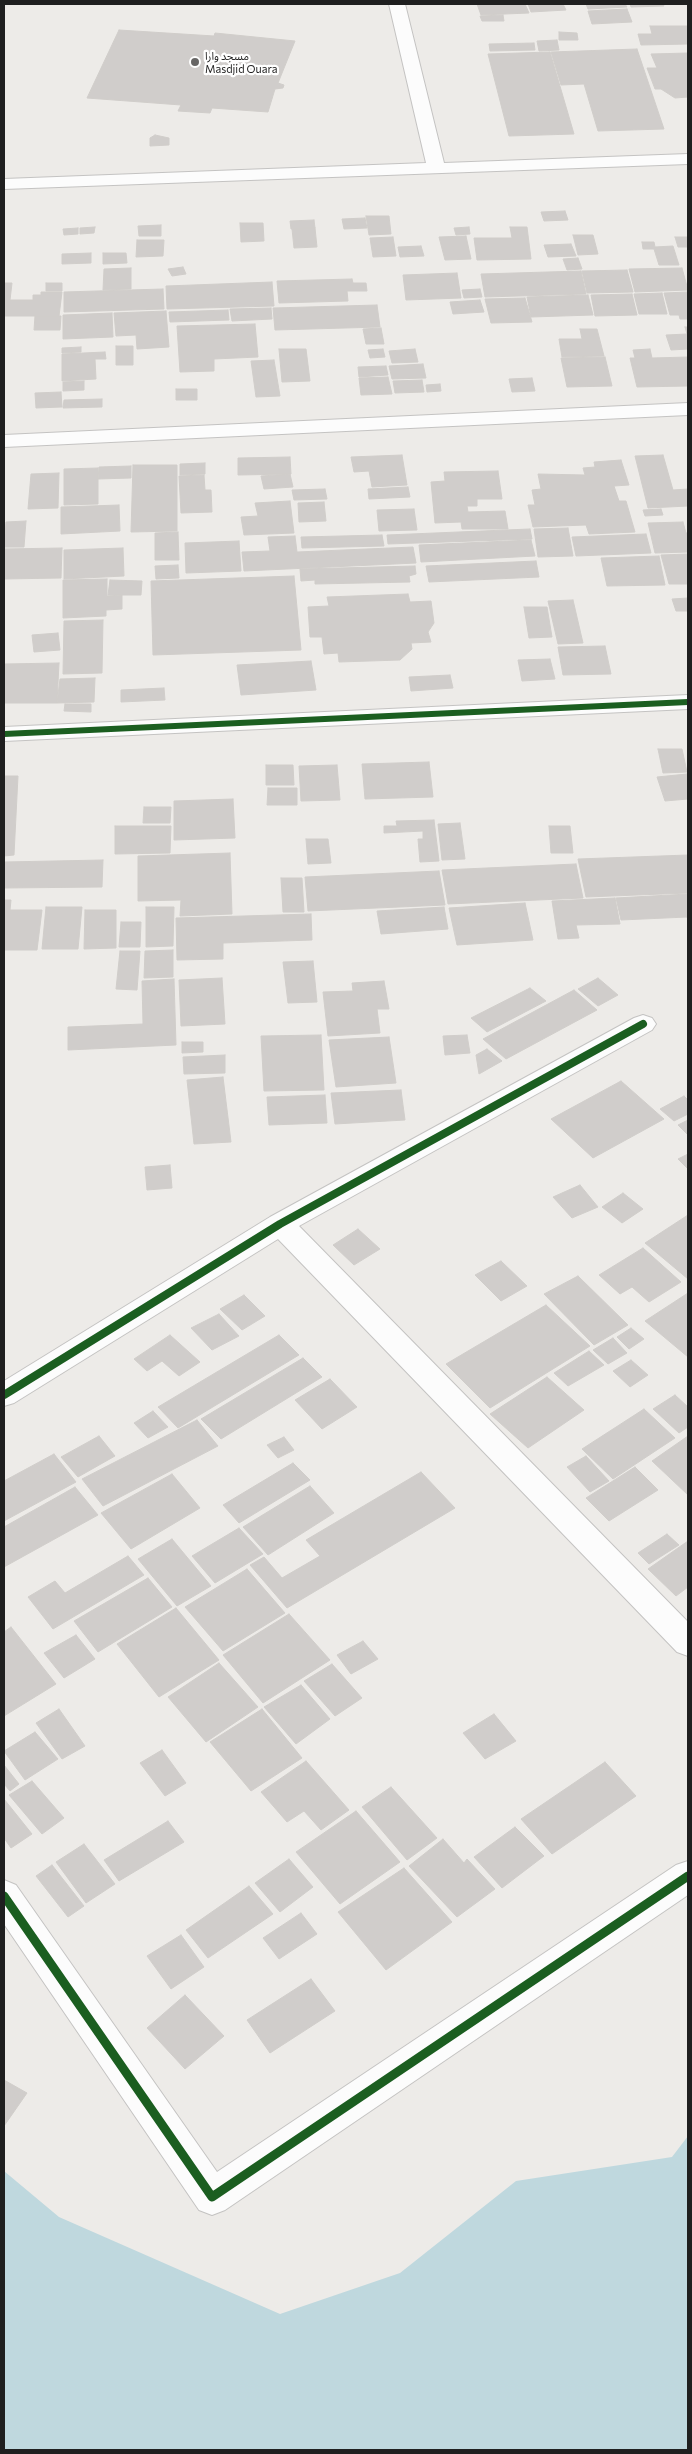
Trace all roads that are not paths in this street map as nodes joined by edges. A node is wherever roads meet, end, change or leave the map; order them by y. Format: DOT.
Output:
graph roads {
  1 [pos="397,4"];
  2 [pos="688,159"];
  3 [pos="436,166"];
  4 [pos="4,184"];
  5 [pos="688,409"];
  6 [pos="4,441"];
  7 [pos="688,702"];
  8 [pos="4,734"];
  9 [pos="643,1024"];
  10 [pos="280,1224"];
  11 [pos="4,1395"];
  12 [pos="688,1643"];
  13 [pos="688,1876"];
  14 [pos="4,1896"];
  1 -- 3 [label="street"];
  2 -- 3 [label="street"];
  3 -- 4 [label="street"];
  5 -- 6 [label="street"];
  7 -- 8 [label="street"];
  9 -- 10 [label="street"];
  10 -- 11 [label="street"];
  10 -- 12 [label="street"];
  13 -- 14 [label="street"];
}
